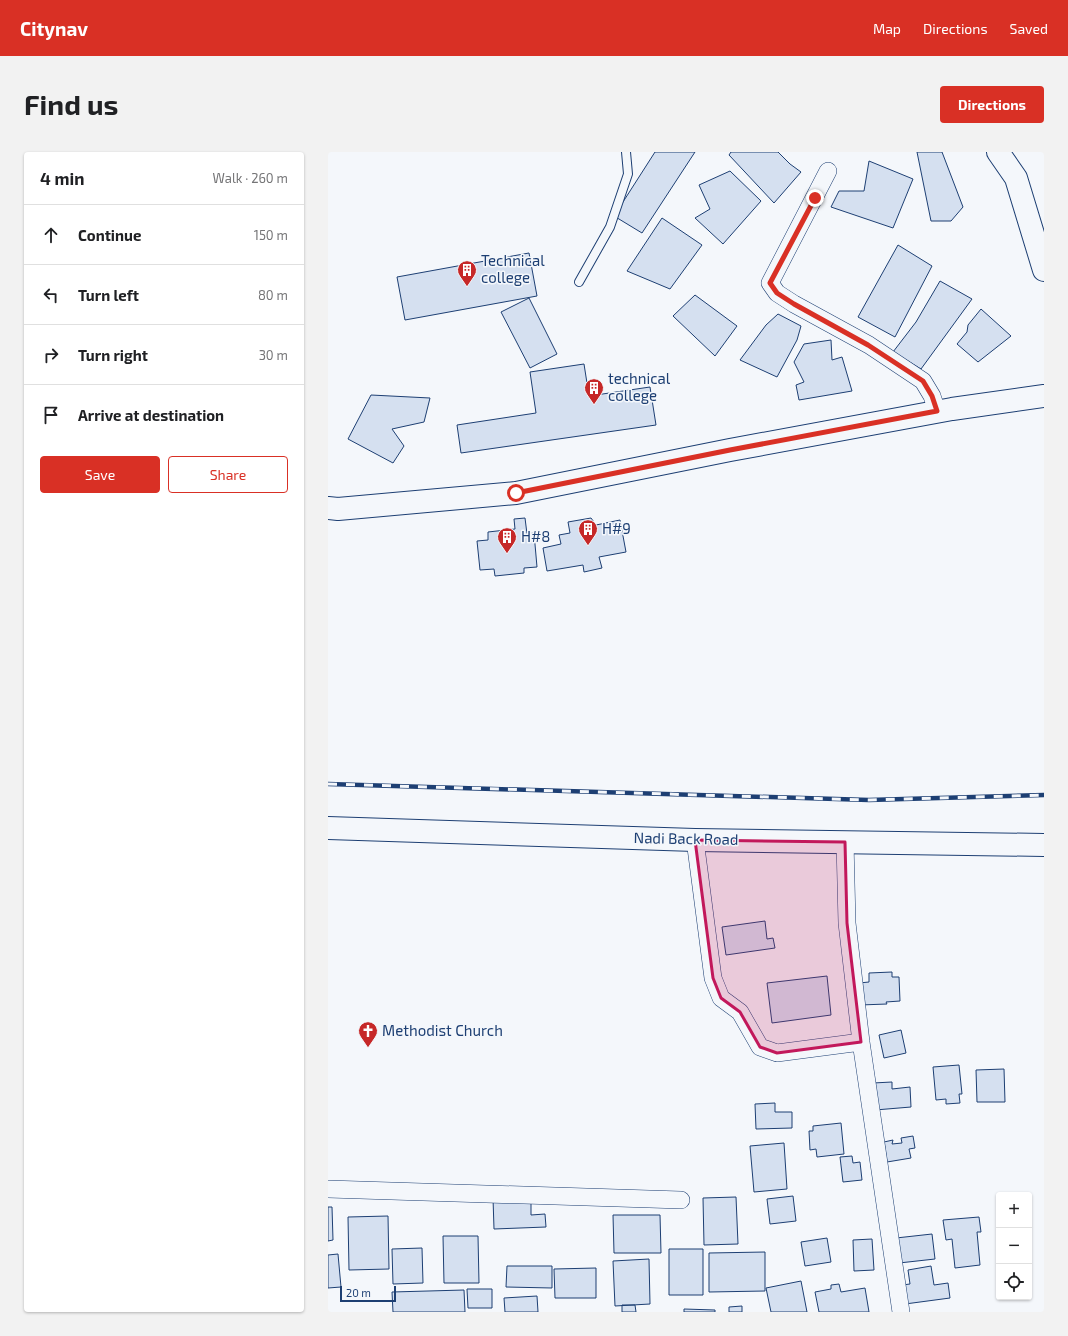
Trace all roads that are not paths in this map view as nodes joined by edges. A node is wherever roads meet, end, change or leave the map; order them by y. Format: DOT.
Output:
graph roads {
  1 [pos="626,152"];
  2 [pos="998,152"];
  3 [pos="828,171"];
  4 [pos="1044,270"];
  5 [pos="579,282"];
  6 [pos="1044,396"];
  7 [pos="937,411"];
  8 [pos="328,508"];
  9 [pos="328,828"];
  10 [pos="695,840"];
  11 [pos="845,842"];
  12 [pos="1044,845"];
  13 [pos="861,1042"];
  14 [pos="328,1189"];
  15 [pos="681,1200"];
  16 [pos="901,1312"];
  1 -- 5 [label="lane"];
  2 -- 4 [label="main road"];
  3 -- 7 [label="street"];
  6 -- 7 [label="main road"];
  7 -- 8 [label="main road"];
  9 -- 10 [label="main road, Nadi Back Road"];
  10 -- 11 [label="main road, Nadi Back Road"];
  10 -- 13 [label="street"];
  11 -- 12 [label="main road, Nadi Back Road"];
  11 -- 13 [label="street"];
  13 -- 16 [label="street"];
  14 -- 15 [label="street"];
}
